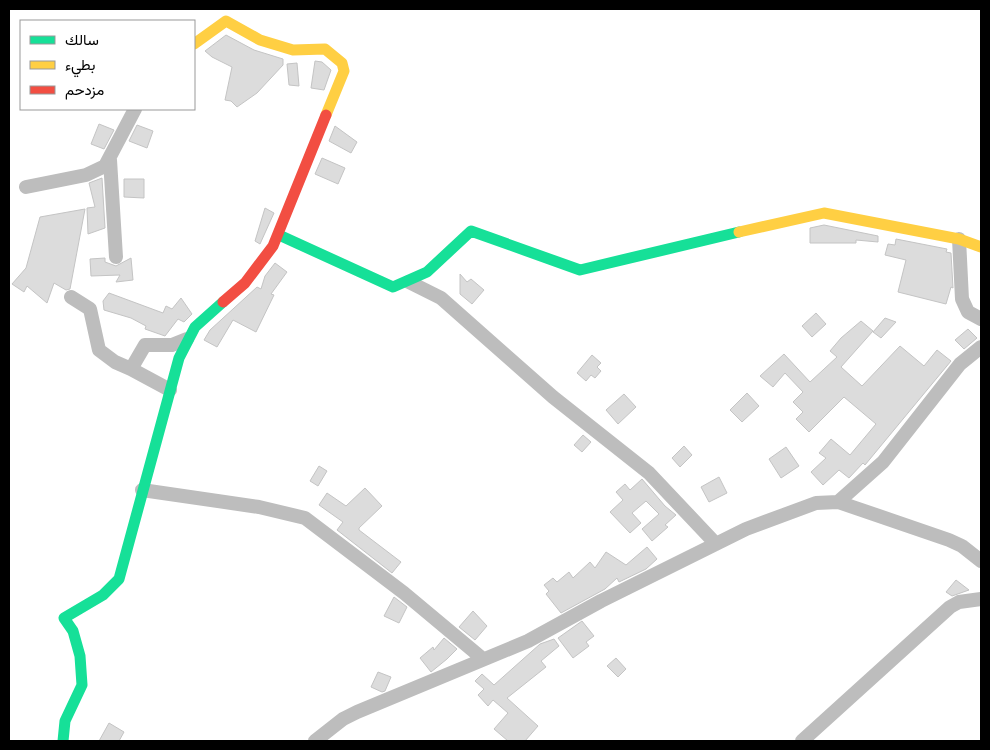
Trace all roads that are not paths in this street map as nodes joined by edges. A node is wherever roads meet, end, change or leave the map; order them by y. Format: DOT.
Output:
graph roads {
  1 [pos="195,43"];
  2 [pos="135,110"];
  3 [pos="110,160"];
  4 [pos="26,187"];
  5 [pos="279,235"];
  6 [pos="959,239"];
  7 [pos="981,247"];
  8 [pos="116,257"];
  9 [pos="409,282"];
  10 [pos="71,297"];
  11 [pos="981,319"];
  12 [pos="187,339"];
  13 [pos="981,347"];
  14 [pos="131,369"];
  15 [pos="170,390"];
  16 [pos="142,490"];
  17 [pos="838,502"];
  18 [pos="716,544"];
  19 [pos="981,561"];
  20 [pos="981,600"];
  21 [pos="483,659"];
  22 [pos="62,741"];
  23 [pos="315,741"];
  24 [pos="802,741"];
  1 -- 5 [label="street"];
  2 -- 3 [label="street"];
  3 -- 4 [label="street"];
  3 -- 8 [label="street"];
  5 -- 9 [label="street"];
  5 -- 12 [label="street"];
  6 -- 7 [label="street"];
  6 -- 9 [label="street"];
  6 -- 11 [label="street"];
  9 -- 18 [label="street"];
  10 -- 14 [label="street"];
  12 -- 14 [label="street"];
  12 -- 15 [label="street"];
  13 -- 17 [label="street"];
  14 -- 15 [label="street"];
  15 -- 16 [label="street"];
  16 -- 21 [label="street"];
  16 -- 22 [label="street"];
  17 -- 18 [label="street"];
  17 -- 19 [label="street"];
  18 -- 21 [label="street"];
  20 -- 24 [label="street"];
  21 -- 23 [label="street"];
}
